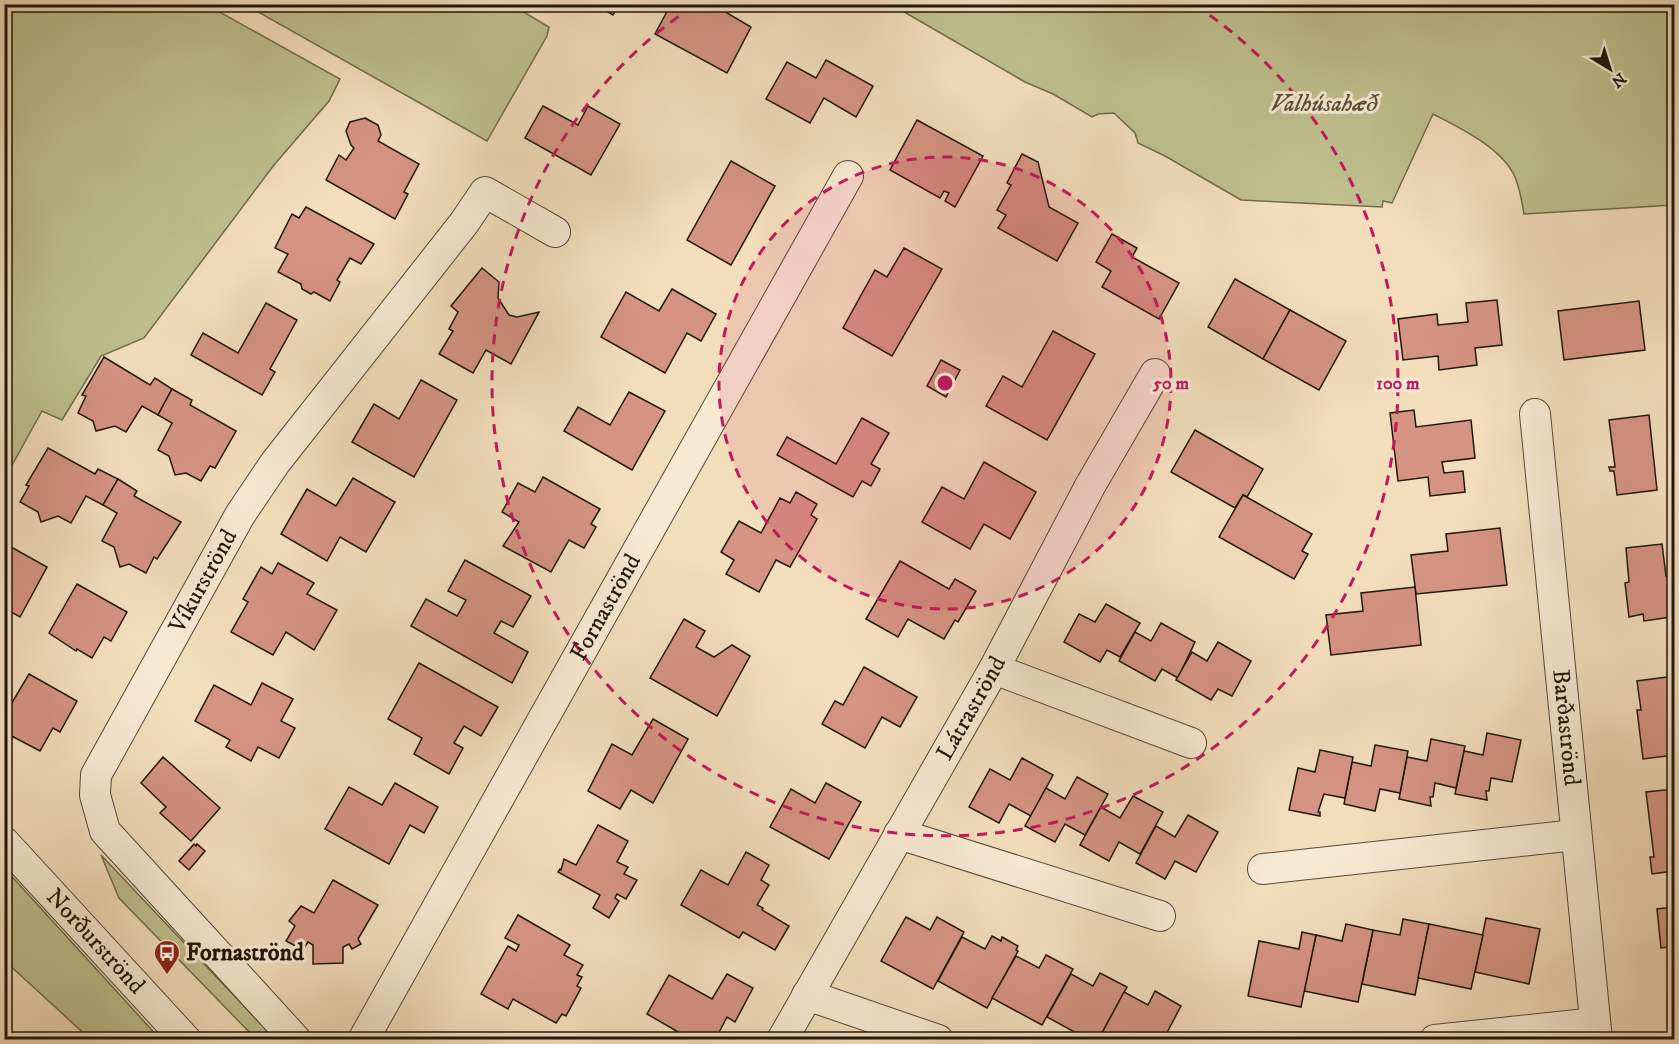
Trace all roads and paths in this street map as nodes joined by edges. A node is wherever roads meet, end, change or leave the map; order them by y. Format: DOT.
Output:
graph roads {
  1 [pos="848,176"];
  2 [pos="555,232"];
  3 [pos="1155,374"];
  4 [pos="1535,414"];
  5 [pos="994,669"];
  6 [pos="1191,743"];
  7 [pos="899,834"];
  8 [pos="1575,835"];
  9 [pos="4,842"];
  10 [pos="1263,869"];
  11 [pos="1160,916"];
  12 [pos="98,943"];
  13 [pos="807,995"];
  14 [pos="1596,1031"];
  15 [pos="186,1040"];
  16 [pos="209,1040"];
  17 [pos="296,1040"];
  18 [pos="363,1040"];
  19 [pos="782,1040"];
  20 [pos="938,1040"];
  21 [pos="1435,1040"];
  1 -- 18 [label="street, Fornaströnd"];
  2 -- 17 [label="street, Víkurströnd"];
  3 -- 5 [label="street, Látraströnd"];
  4 -- 8 [label="street, Barðaströnd"];
  5 -- 6 [label="street"];
  5 -- 7 [label="street, Látraströnd"];
  7 -- 11 [label="street"];
  7 -- 13 [label="street, Látraströnd"];
  8 -- 10 [label="street"];
  8 -- 14 [label="street, Barðaströnd"];
  9 -- 12 [label="street, Norðurströnd"];
  12 -- 15 [label="street, Norðurströnd"];
  12 -- 16 [label="street"];
  13 -- 19 [label="street, Látraströnd"];
  13 -- 20 [label="street"];
  14 -- 21 [label="street"];
}
